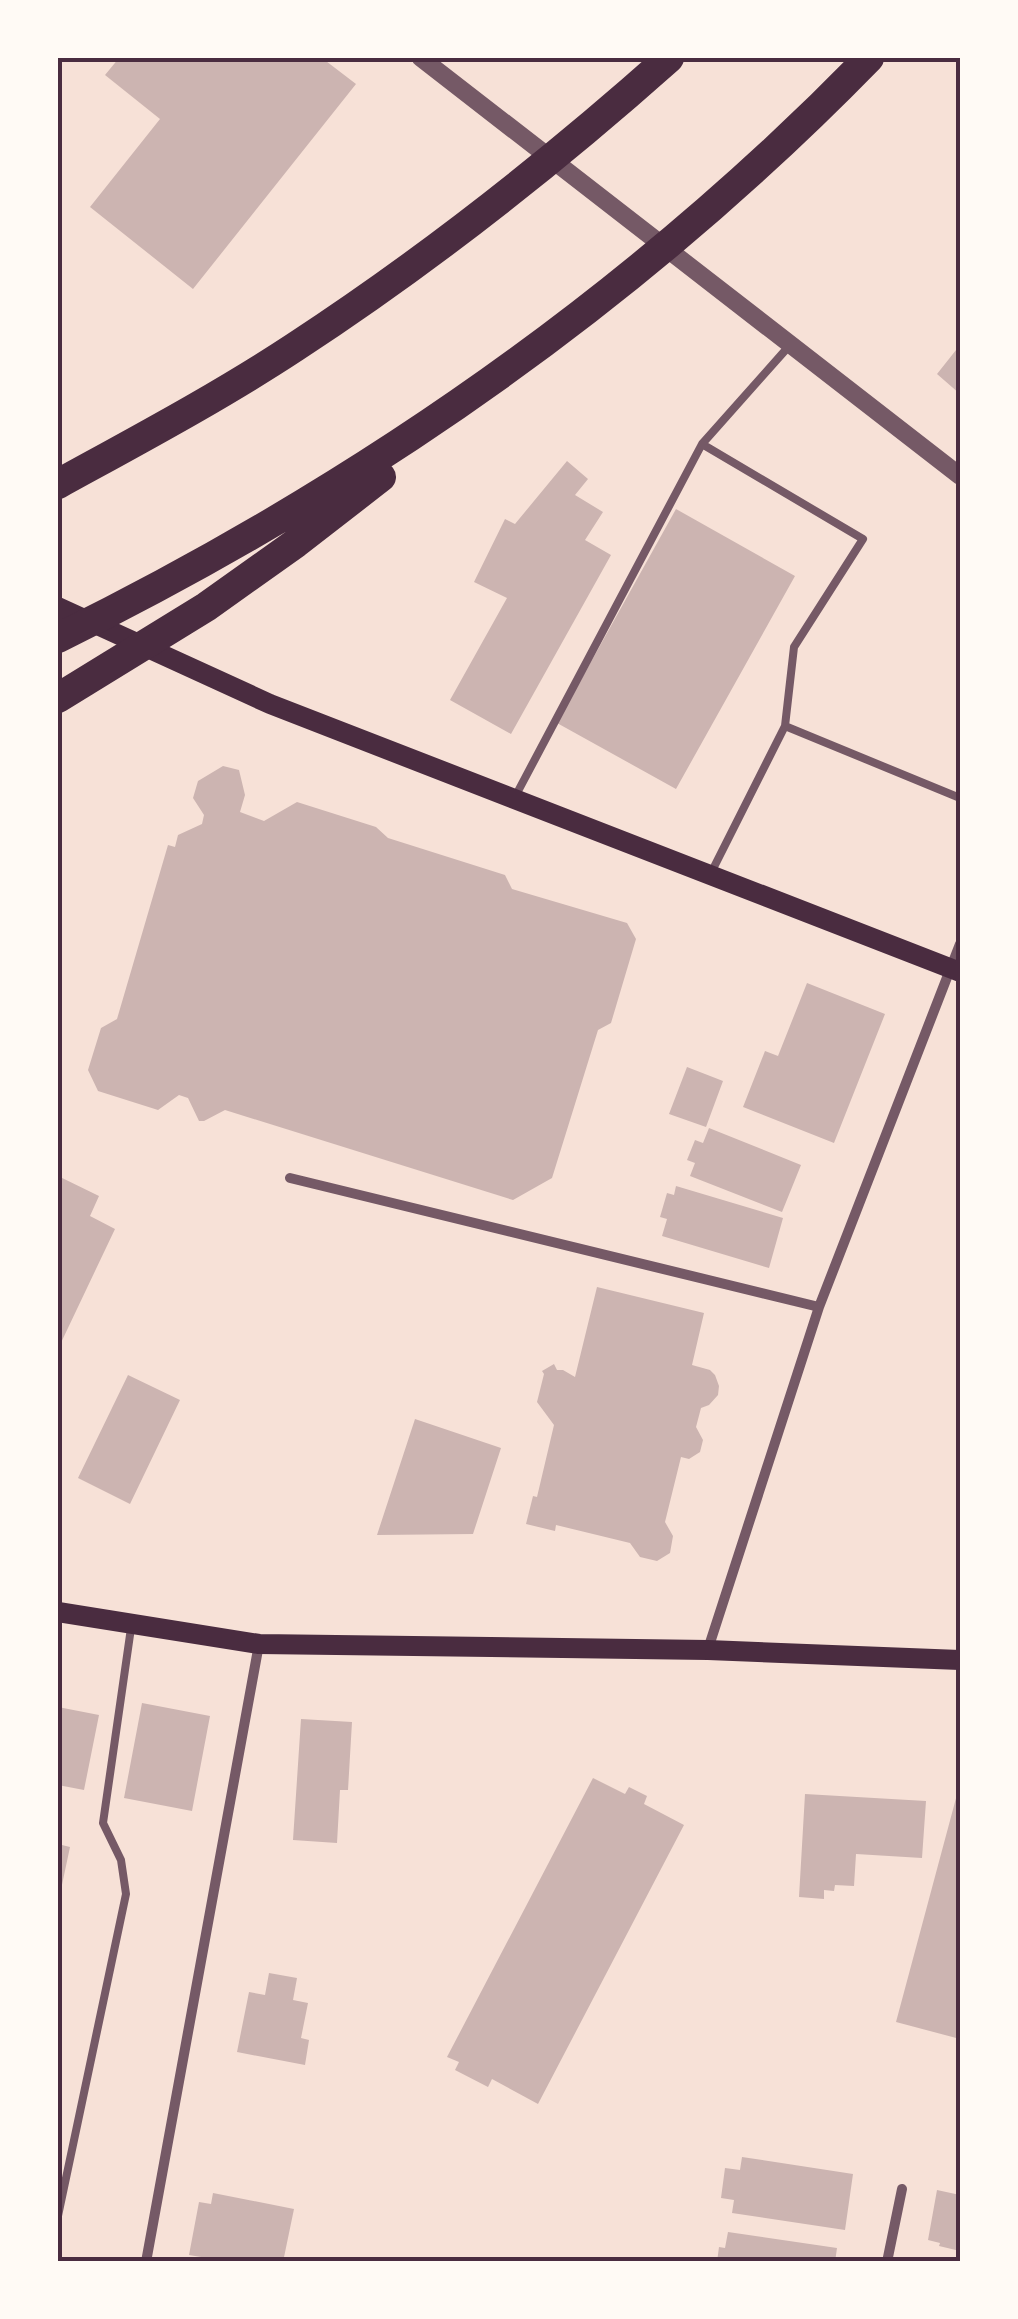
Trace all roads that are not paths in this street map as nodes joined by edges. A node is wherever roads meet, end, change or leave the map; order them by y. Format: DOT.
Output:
graph roads {
  1 [pos="420,58"];
  2 [pos="670,58"];
  3 [pos="869,58"];
  4 [pos="790,345"];
  5 [pos="483,388"];
  6 [pos="702,444"];
  7 [pos="960,476"];
  8 [pos="58,484"];
  9 [pos="58,607"];
  10 [pos="58,638"];
  11 [pos="68,691"];
  12 [pos="785,726"];
  13 [pos="960,798"];
  14 [pos="514,800"];
  15 [pos="710,876"];
  16 [pos="960,944"];
  17 [pos="956,970"];
  18 [pos="290,1178"];
  19 [pos="819,1307"];
  20 [pos="58,1612"];
  21 [pos="132,1624"];
  22 [pos="259,1644"];
  23 [pos="708,1650"];
  24 [pos="960,1660"];
  25 [pos="902,2189"];
  26 [pos="58,2216"];
  27 [pos="146,2262"];
  28 [pos="886,2262"];
  1 -- 4 [label="street"];
  2 -- 8 [label="highway"];
  3 -- 5 [label="highway"];
  4 -- 6 [label="lane"];
  4 -- 7 [label="street"];
  5 -- 10 [label="highway"];
  5 -- 11 [label="highway"];
  6 -- 12 [label="lane"];
  6 -- 14 [label="lane"];
  9 -- 14 [label="main road"];
  12 -- 13 [label="lane"];
  12 -- 15 [label="lane"];
  14 -- 15 [label="main road"];
  15 -- 17 [label="main road"];
  16 -- 17 [label="street"];
  17 -- 19 [label="street"];
  18 -- 19 [label="street"];
  19 -- 23 [label="street"];
  20 -- 21 [label="main road"];
  21 -- 22 [label="main road"];
  21 -- 26 [label="lane"];
  22 -- 23 [label="main road"];
  22 -- 27 [label="street"];
  23 -- 24 [label="main road"];
  25 -- 28 [label="street"];
}
